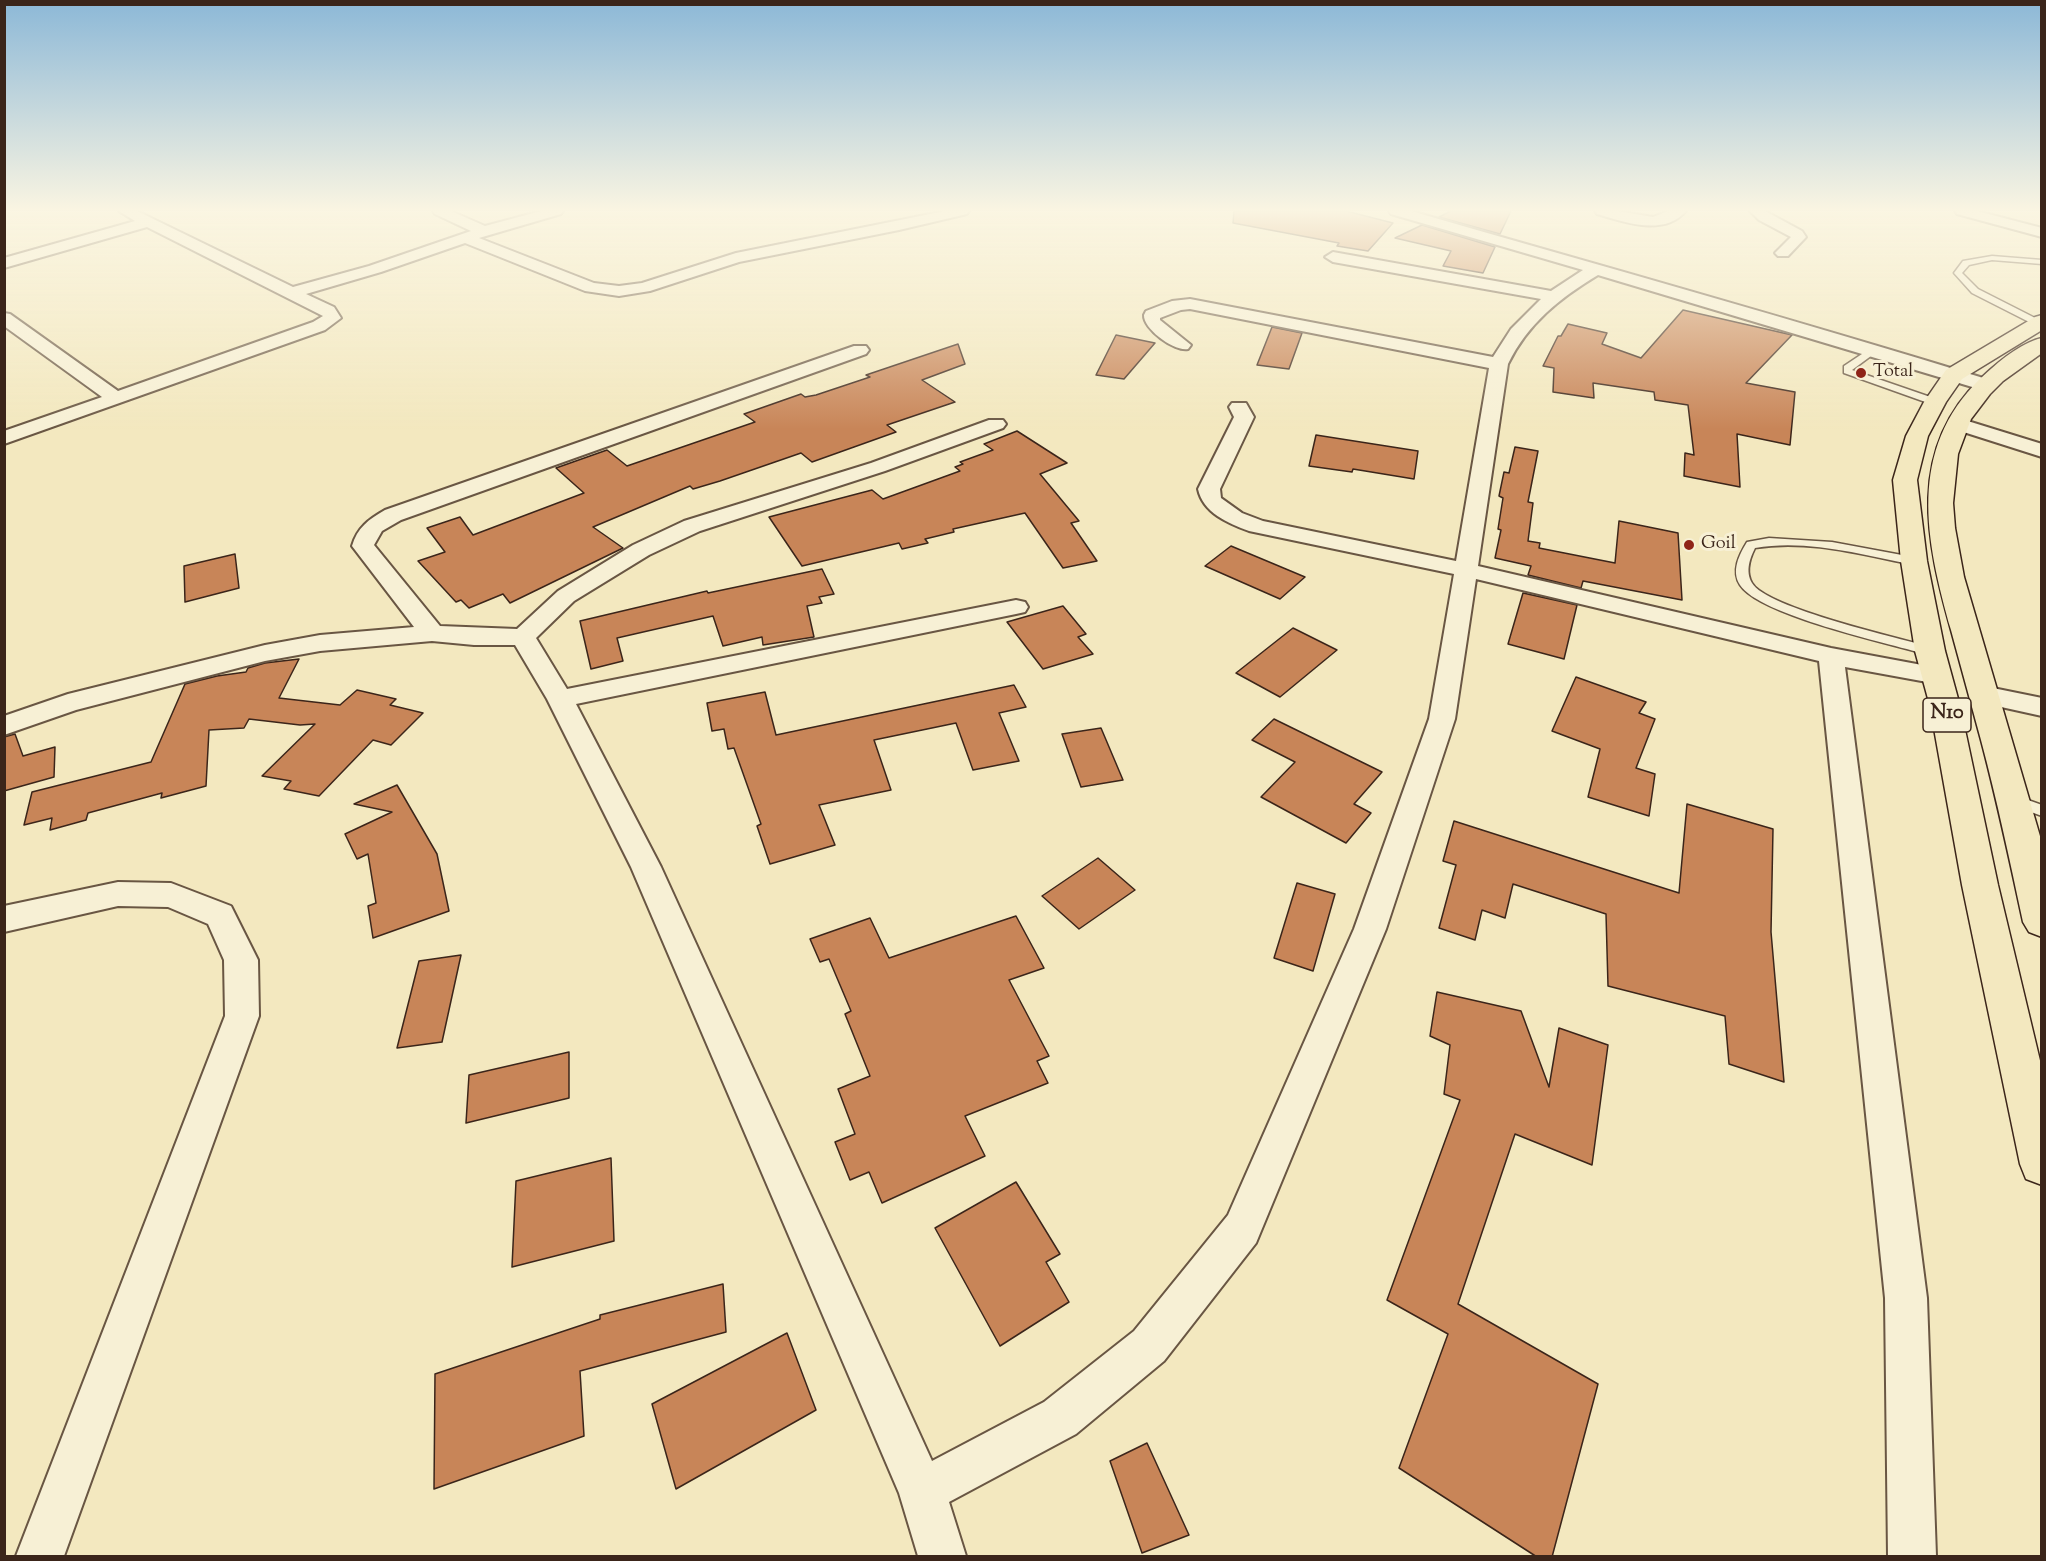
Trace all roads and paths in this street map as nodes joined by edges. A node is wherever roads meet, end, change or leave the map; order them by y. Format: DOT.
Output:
graph roads {
  1 [pos="272,284"];
  2 [pos="322,284"];
  3 [pos="581,284"];
  4 [pos="657,284"];
  5 [pos="1484,284"];
  6 [pos="1572,284"];
  7 [pos="1651,284"];
  8 [pos="1968,284"];
  9 [pos="290,293"];
  10 [pos="1553,296"];
  11 [pos="4,318"];
  12 [pos="2040,329"];
  13 [pos="1182,345"];
  14 [pos="860,350"];
  15 [pos="1874,350"];
  16 [pos="1498,364"];
  17 [pos="1954,375"];
  18 [pos="1986,385"];
  19 [pos="117,399"];
  20 [pos="1935,402"];
  21 [pos="1239,407"];
  22 [pos="996,424"];
  23 [pos="1958,424"];
  24 [pos="4,438"];
  25 [pos="2042,452"];
  26 [pos="1914,561"];
  27 [pos="1467,570"];
  28 [pos="1016,607"];
  29 [pos="432,633"];
  30 [pos="523,637"];
  31 [pos="1831,656"];
  32 [pos="1934,663"];
  33 [pos="1983,695"];
  34 [pos="560,699"];
  35 [pos="2042,707"];
  36 [pos="4,726"];
  37 [pos="2013,800"];
  38 [pos="2042,811"];
  39 [pos="4,919"];
  40 [pos="2042,922"];
  41 [pos="2042,1164"];
  42 [pos="922,1491"];
  43 [pos="40,1557"];
  44 [pos="942,1557"];
  45 [pos="1912,1557"];
  1 -- 9 [label="street"];
  2 -- 9 [label="street"];
  3 -- 4 [label="street"];
  5 -- 10 [label="street"];
  6 -- 10 [label="street"];
  7 -- 15 [label="street"];
  8 -- 12 [label="lane"];
  9 -- 19 [label="street"];
  10 -- 16 [label="street"];
  11 -- 19 [label="street"];
  12 -- 17 [label="highway, N10"];
  12 -- 18 [label="highway, N10"];
  13 -- 16 [label="street"];
  14 -- 29 [label="street"];
  15 -- 17 [label="street"];
  15 -- 20 [label="lane"];
  16 -- 27 [label="street"];
  17 -- 18 [label="street"];
  17 -- 20 [label="highway, N10"];
  18 -- 23 [label="highway, N10"];
  19 -- 24 [label="street"];
  20 -- 26 [label="highway, N10"];
  21 -- 27 [label="street"];
  22 -- 30 [label="street"];
  23 -- 25 [label="street"];
  23 -- 33 [label="highway, N10"];
  26 -- 32 [label="highway, N10"];
  26 -- 32 [label="lane"];
  27 -- 31 [label="street"];
  27 -- 42 [label="street"];
  28 -- 34 [label="street"];
  29 -- 30 [label="street"];
  29 -- 36 [label="street"];
  30 -- 34 [label="street"];
  31 -- 32 [label="street"];
  31 -- 45 [label="street"];
  32 -- 41 [label="highway, N10"];
  33 -- 35 [label="street"];
  33 -- 37 [label="highway, N10"];
  34 -- 42 [label="street"];
  37 -- 38 [label="lane"];
  37 -- 40 [label="highway, N10"];
  39 -- 43 [label="street"];
  42 -- 44 [label="street"];
}
